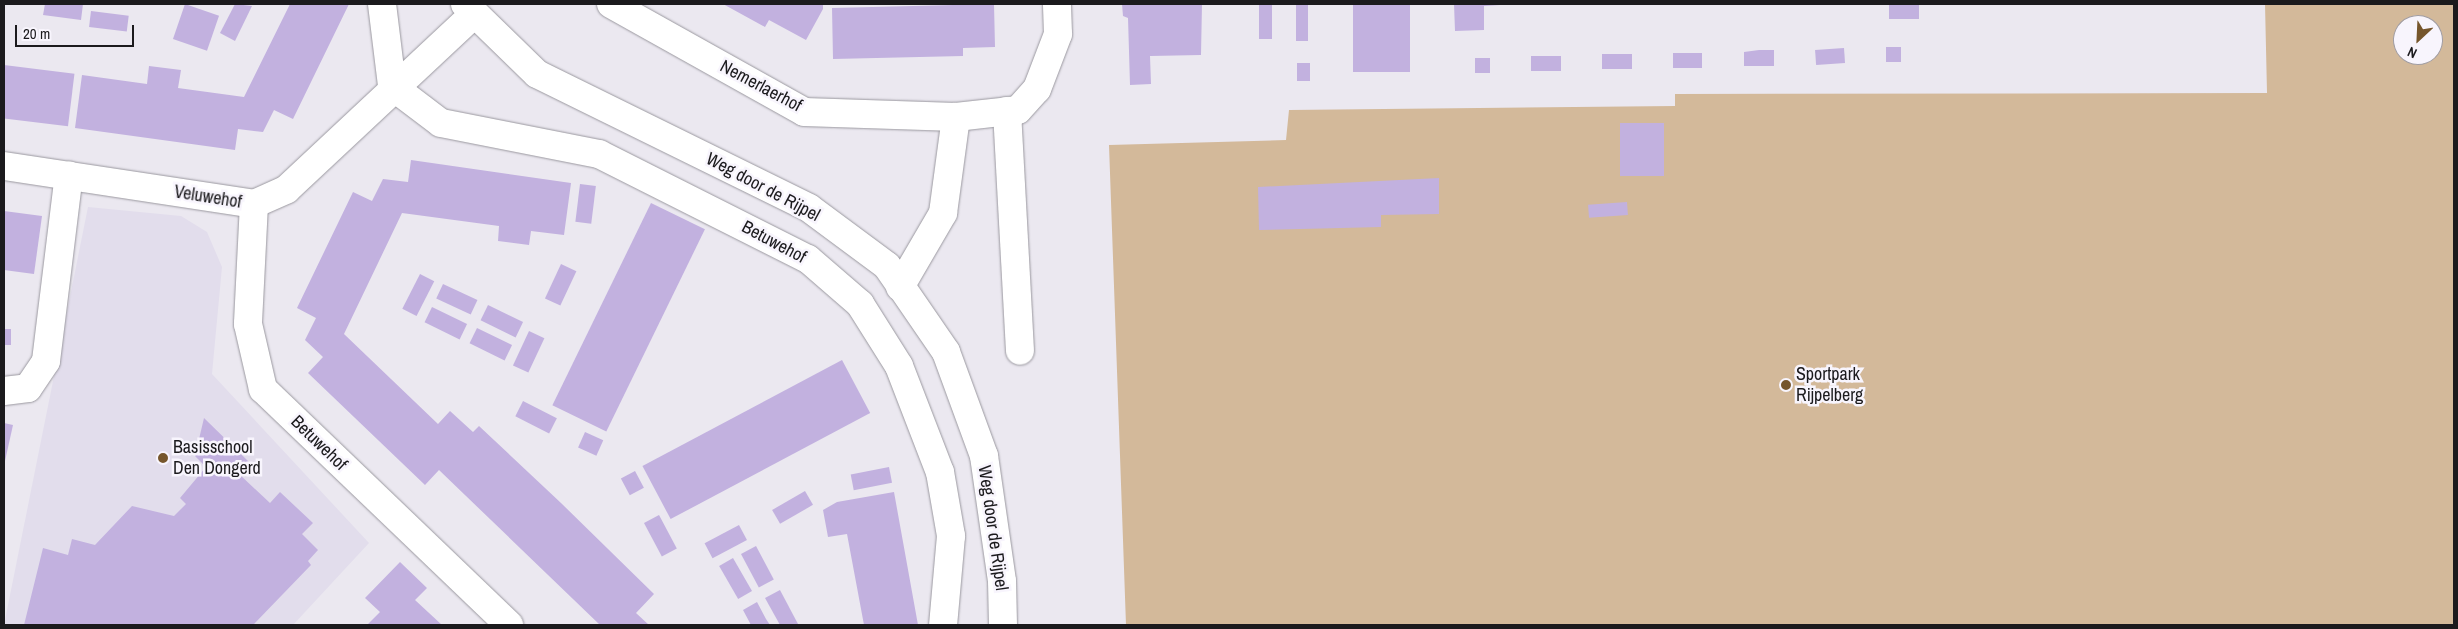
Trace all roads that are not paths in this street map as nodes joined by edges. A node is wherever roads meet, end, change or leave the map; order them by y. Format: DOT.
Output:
graph roads {
  1 [pos="382,4"];
  2 [pos="611,4"];
  3 [pos="1057,4"];
  4 [pos="469,9"];
  5 [pos="392,86"];
  6 [pos="1007,111"];
  7 [pos="956,117"];
  8 [pos="4,166"];
  9 [pos="69,175"];
  10 [pos="254,204"];
  11 [pos="900,287"];
  12 [pos="1020,351"];
  13 [pos="4,391"];
  14 [pos="509,625"];
  15 [pos="944,625"];
  16 [pos="1003,625"];
  1 -- 5 [label="street"];
  2 -- 7 [label="street, Nemerlaerhof"];
  3 -- 6 [label="street, Nemerlaerhof"];
  4 -- 5 [label="street, Veluwehof"];
  4 -- 11 [label="street, Weg door de Rijpel"];
  5 -- 10 [label="street, Veluwehof"];
  5 -- 15 [label="street, Betuwehof"];
  6 -- 7 [label="street, Nemerlaerhof"];
  6 -- 12 [label="street"];
  7 -- 11 [label="street"];
  8 -- 9 [label="street, Veluwehof"];
  9 -- 10 [label="street, Veluwehof"];
  9 -- 13 [label="street"];
  10 -- 14 [label="street, Betuwehof"];
  11 -- 16 [label="street, Weg door de Rijpel"];
}
